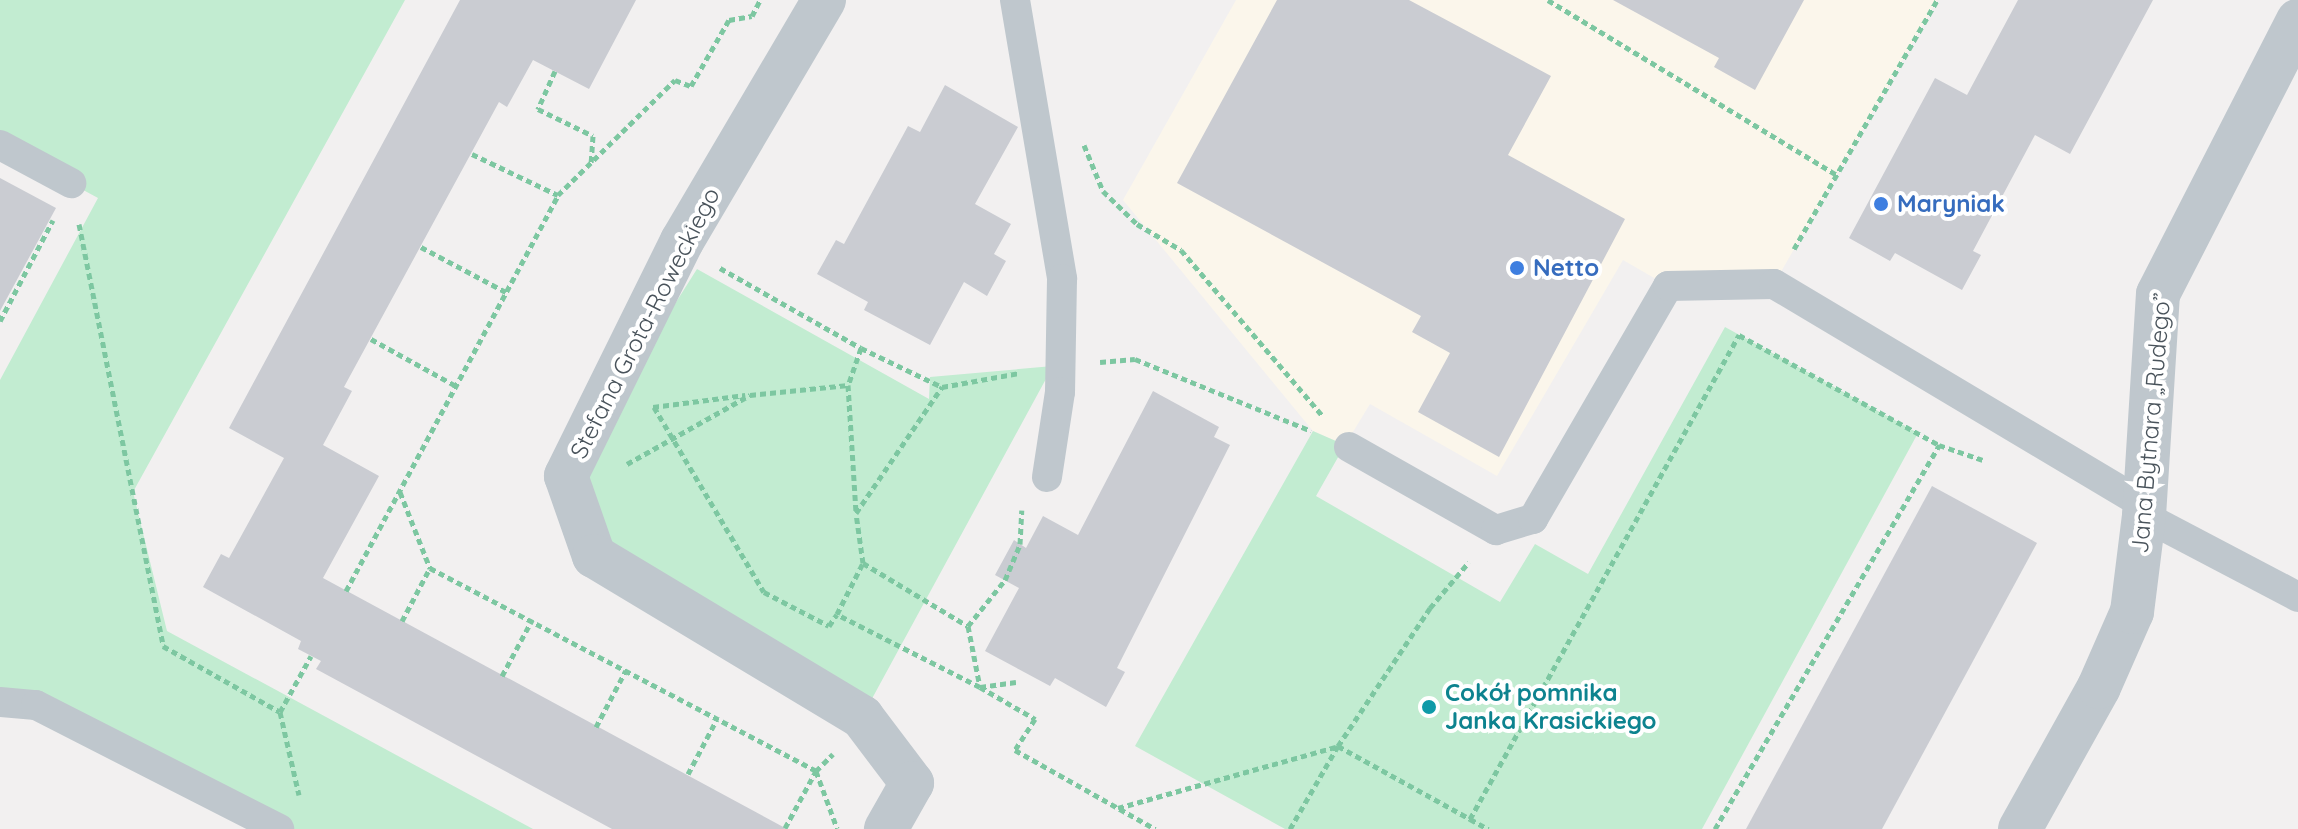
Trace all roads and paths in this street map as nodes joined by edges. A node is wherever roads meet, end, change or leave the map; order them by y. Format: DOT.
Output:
graph roads {
  1 [pos="760,0"];
  2 [pos="824,0"];
  3 [pos="1015,0"];
  4 [pos="1548,0"];
  5 [pos="1937,0"];
  6 [pos="2298,21"];
  7 [pos="555,71"];
  8 [pos="1082,141"];
  9 [pos="0,145"];
  10 [pos="472,154"];
  11 [pos="591,163"];
  12 [pos="1837,175"];
  13 [pos="71,183"];
  14 [pos="558,195"];
  15 [pos="421,247"];
  16 [pos="714,265"];
  17 [pos="1774,284"];
  18 [pos="506,292"];
  19 [pos="0,321"];
  20 [pos="1739,335"];
  21 [pos="371,339"];
  22 [pos="861,348"];
  23 [pos="1094,362"];
  24 [pos="1025,372"];
  25 [pos="848,385"];
  26 [pos="456,386"];
  27 [pos="942,387"];
  28 [pos="750,395"];
  29 [pos="648,396"];
  30 [pos="653,407"];
  31 [pos="670,436"];
  32 [pos="1939,445"];
  33 [pos="1349,447"];
  34 [pos="1047,477"];
  35 [pos="400,491"];
  36 [pos="1022,510"];
  37 [pos="2144,511"];
  38 [pos="856,513"];
  39 [pos="1496,530"];
  40 [pos="863,563"];
  41 [pos="430,568"];
  42 [pos="346,591"];
  43 [pos="2298,597"];
  44 [pos="837,614"];
  45 [pos="532,620"];
  46 [pos="402,621"];
  47 [pos="968,626"];
  48 [pos="311,656"];
  49 [pos="626,670"];
  50 [pos="502,676"];
  51 [pos="1016,682"];
  52 [pos="980,687"];
  53 [pos="0,702"];
  54 [pos="280,712"];
  55 [pos="717,719"];
  56 [pos="596,727"];
  57 [pos="1338,746"];
  58 [pos="816,771"];
  59 [pos="688,774"];
  60 [pos="300,800"];
  61 [pos="1118,808"];
  62 [pos="1470,819"];
  63 [pos="785,828"];
  64 [pos="279,829"];
  65 [pos="837,829"];
  66 [pos="886,829"];
  67 [pos="1155,829"];
  68 [pos="1290,829"];
  69 [pos="1488,829"];
  70 [pos="1715,829"];
  71 [pos="2020,829"];
  1 -- 11 [label="path"];
  2 -- 66 [label="street, Stefana Grota-Roweckiego"];
  3 -- 34 [label="lane"];
  4 -- 12 [label="path"];
  5 -- 12 [label="path"];
  6 -- 37 [label="street, Jana Bytnara „Rudego”"];
  7 -- 11 [label="path"];
  8 -- 33 [label="path"];
  9 -- 13 [label="lane"];
  10 -- 14 [label="path"];
  11 -- 14 [label="path"];
  12 -- 17 [label="path"];
  13 -- 19 [label="path"];
  13 -- 54 [label="path"];
  14 -- 18 [label="path"];
  15 -- 18 [label="path"];
  16 -- 22 [label="path"];
  17 -- 37 [label="lane"];
  17 -- 39 [label="lane"];
  18 -- 26 [label="path"];
  20 -- 62 [label="path"];
  21 -- 26 [label="path"];
  22 -- 25 [label="path"];
  22 -- 27 [label="path"];
  23 -- 33 [label="path"];
  24 -- 27 [label="path"];
  25 -- 28 [label="path"];
  25 -- 38 [label="path"];
  26 -- 35 [label="path"];
  27 -- 38 [label="path"];
  28 -- 30 [label="path"];
  28 -- 31 [label="path"];
  29 -- 30 [label="path"];
  30 -- 31 [label="path"];
  31 -- 44 [label="path"];
  32 -- 70 [label="path"];
  33 -- 39 [label="lane"];
  35 -- 41 [label="path"];
  35 -- 42 [label="path"];
  36 -- 47 [label="path"];
  37 -- 43 [label="lane"];
  37 -- 71 [label="street, Jana Bytnara „Rudego”"];
  38 -- 40 [label="path"];
  39 -- 57 [label="path"];
  40 -- 44 [label="path"];
  40 -- 47 [label="path"];
  41 -- 45 [label="path"];
  41 -- 46 [label="path"];
  44 -- 52 [label="path"];
  45 -- 49 [label="path"];
  45 -- 50 [label="path"];
  47 -- 52 [label="path"];
  48 -- 54 [label="path"];
  49 -- 55 [label="path"];
  49 -- 56 [label="path"];
  51 -- 52 [label="path"];
  52 -- 61 [label="path"];
  53 -- 64 [label="lane"];
  54 -- 60 [label="path"];
  55 -- 58 [label="path"];
  55 -- 59 [label="path"];
  57 -- 61 [label="path"];
  57 -- 62 [label="path"];
  57 -- 68 [label="path"];
  58 -- 63 [label="path"];
  58 -- 65 [label="path"];
  61 -- 67 [label="path"];
  62 -- 69 [label="path"];
}
